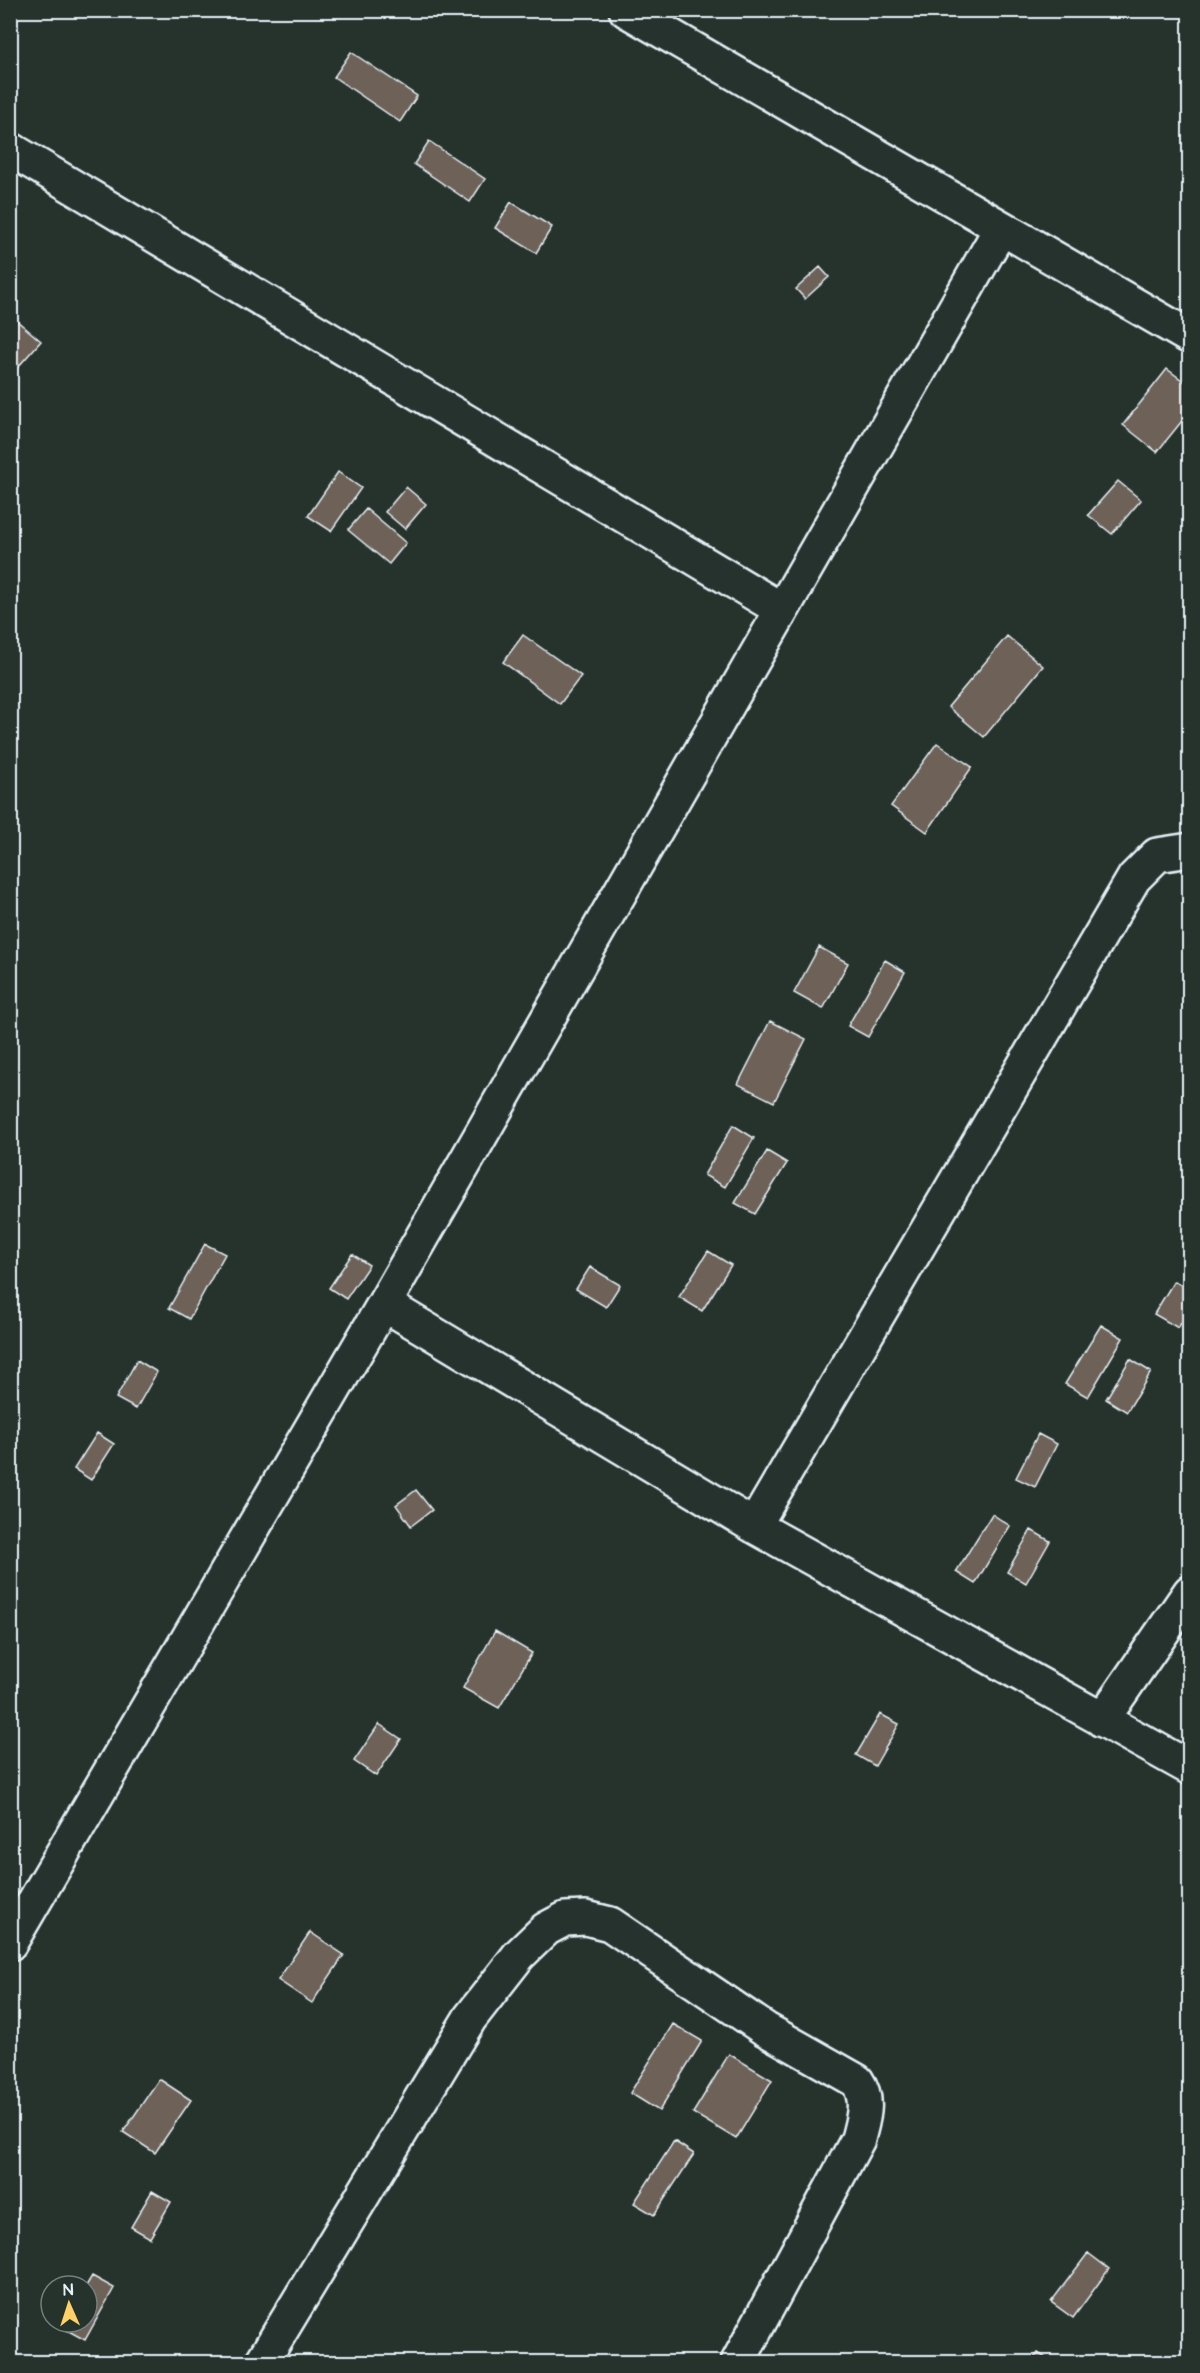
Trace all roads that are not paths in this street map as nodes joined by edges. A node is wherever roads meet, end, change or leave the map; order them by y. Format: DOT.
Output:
graph roads {
  1 [pos="626,10"];
  2 [pos="10,149"];
  3 [pos="1000,230"];
  4 [pos="1190,337"];
  5 [pos="782,610"];
  6 [pos="1190,850"];
  7 [pos="384,1304"];
  8 [pos="754,1526"];
  9 [pos="1190,1592"];
  10 [pos="1102,1719"];
  11 [pos="1190,1768"];
  12 [pos="10,1943"];
  13 [pos="262,2362"];
  14 [pos="738,2362"];
  1 -- 3 [label="street"];
  2 -- 5 [label="street"];
  3 -- 4 [label="street"];
  3 -- 5 [label="street"];
  5 -- 7 [label="street"];
  6 -- 8 [label="street"];
  7 -- 8 [label="street"];
  7 -- 12 [label="street"];
  8 -- 10 [label="street"];
  9 -- 10 [label="street"];
  10 -- 11 [label="street"];
  13 -- 14 [label="street"];
}
